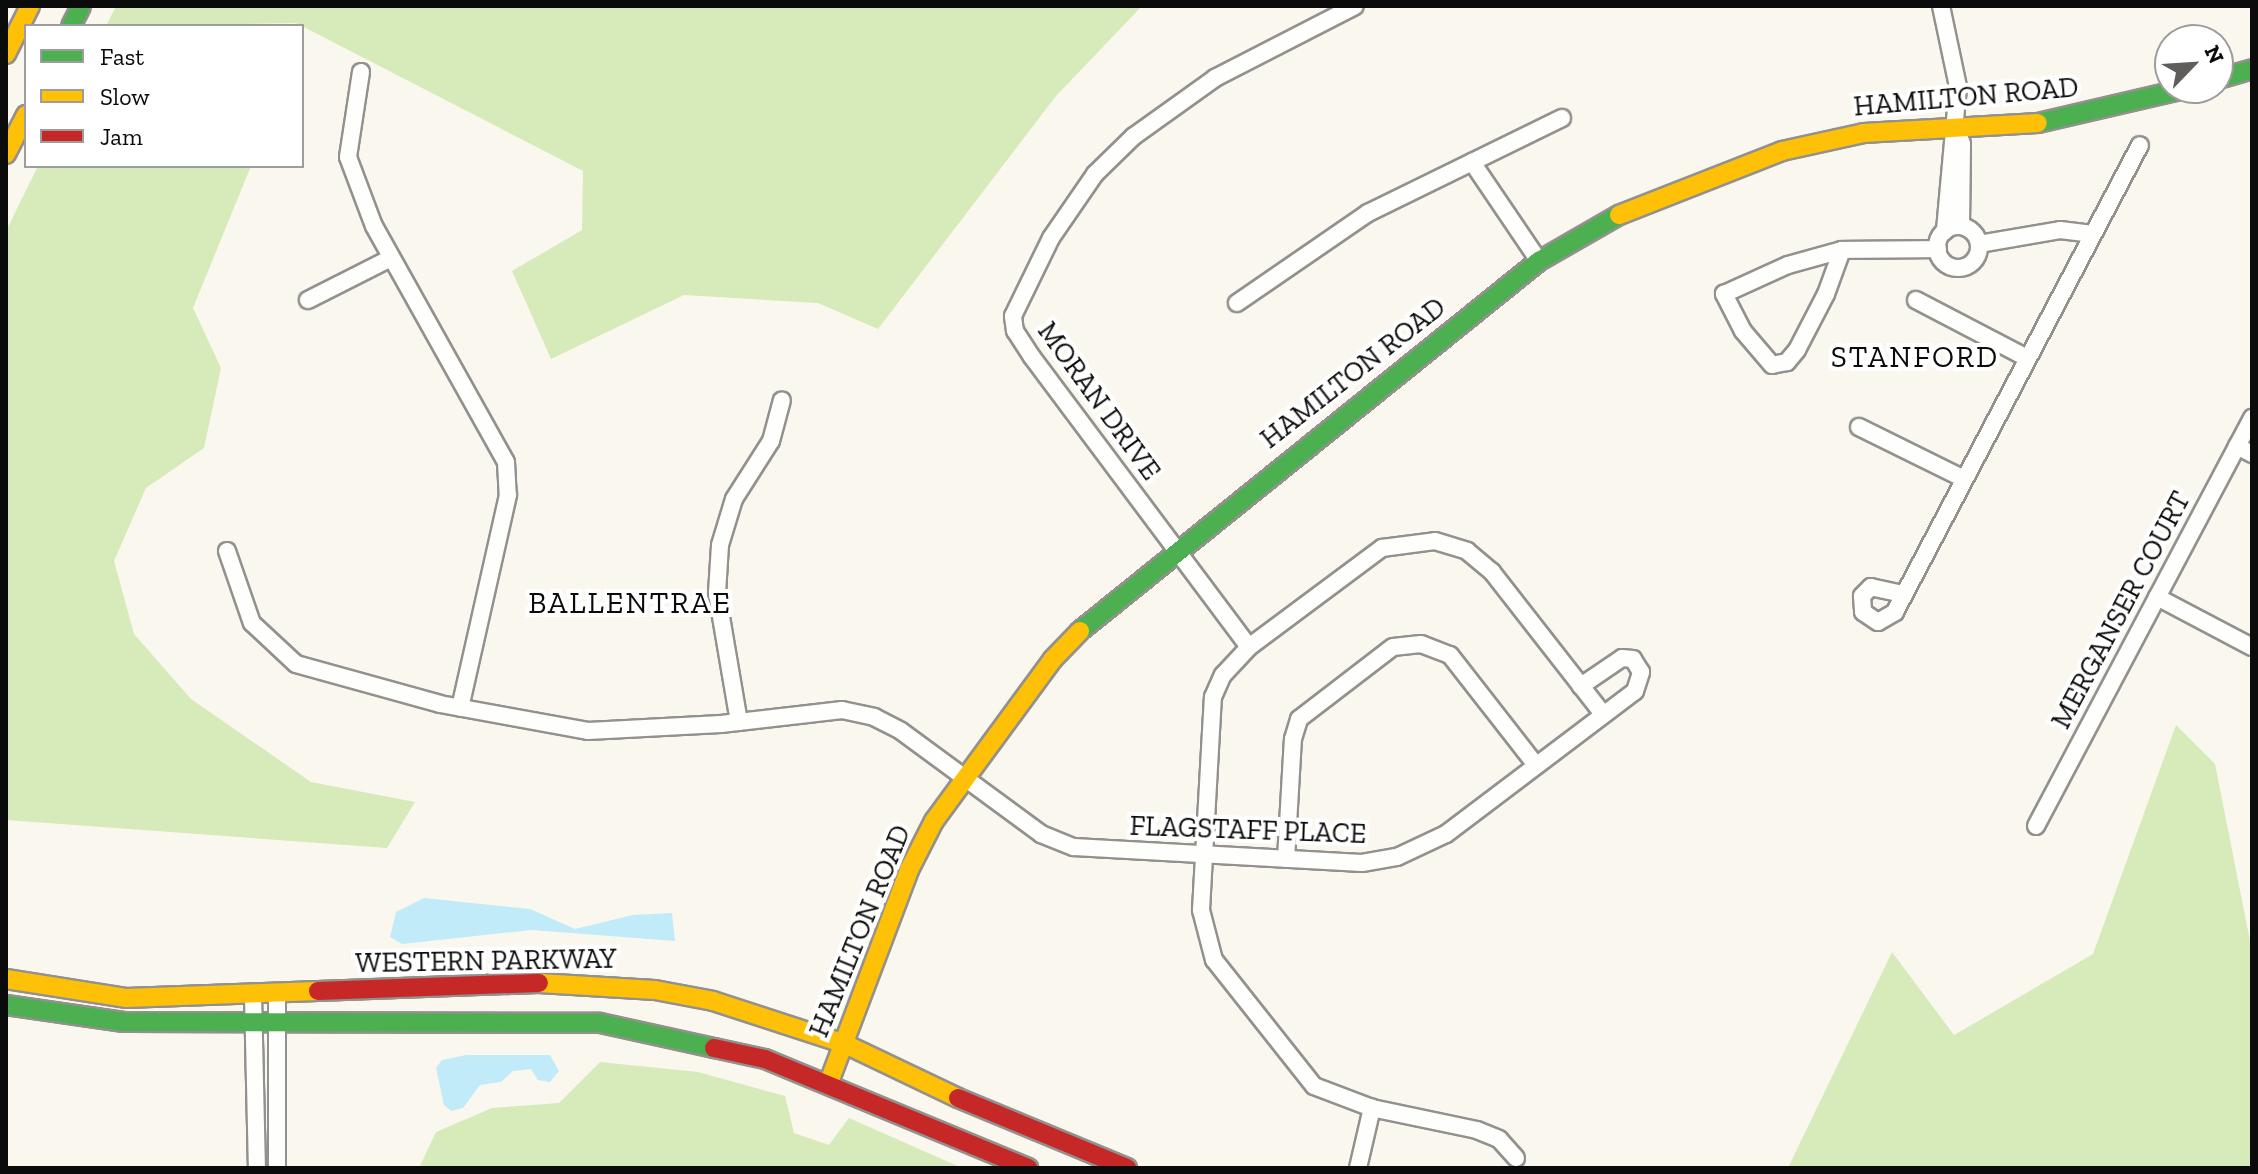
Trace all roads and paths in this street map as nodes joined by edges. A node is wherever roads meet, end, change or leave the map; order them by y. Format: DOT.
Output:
graph roads {
  1 [pos="30,6"];
  2 [pos="81,6"];
  3 [pos="1355,6"];
  4 [pos="1941,6"];
  5 [pos="72,24"];
  6 [pos="6,54"];
  7 [pos="361,72"];
  8 [pos="2154,98"];
  9 [pos="1562,118"];
  10 [pos="24,119"];
  11 [pos="1956,128"];
  12 [pos="2140,145"];
  13 [pos="6,154"];
  14 [pos="1472,162"];
  15 [pos="1953,228"];
  16 [pos="2091,234"];
  17 [pos="1979,244"];
  18 [pos="1938,249"];
  19 [pos="1842,250"];
  20 [pos="391,258"];
  21 [pos="1539,261"];
  22 [pos="308,300"];
  23 [pos="1916,300"];
  24 [pos="1237,303"];
  25 [pos="2025,357"];
  26 [pos="782,400"];
  27 [pos="2252,418"];
  28 [pos="1859,427"];
  29 [pos="2244,450"];
  30 [pos="1964,479"];
  31 [pos="1175,550"];
  32 [pos="227,551"];
  33 [pos="1903,594"];
  34 [pos="2157,597"];
  35 [pos="1249,647"];
  36 [pos="2252,647"];
  37 [pos="1581,686"];
  38 [pos="460,708"];
  39 [pos="1603,714"];
  40 [pos="739,722"];
  41 [pos="1536,765"];
  42 [pos="968,779"];
  43 [pos="2036,826"];
  44 [pos="1202,854"];
  45 [pos="1286,859"];
  46 [pos="6,979"];
  47 [pos="277,994"];
  48 [pos="253,995"];
  49 [pos="6,1005"];
  50 [pos="254,1021"];
  51 [pos="278,1022"];
  52 [pos="845,1044"];
  53 [pos="829,1082"];
  54 [pos="1372,1108"];
  55 [pos="1516,1158"];
  56 [pos="257,1168"];
  57 [pos="277,1168"];
  58 [pos="1028,1168"];
  59 [pos="1127,1168"];
  60 [pos="1358,1168"];
  1 -- 6 [label="main road"];
  2 -- 5 [label="main road"];
  3 -- 31 [label="street, MORAN DRIVE"];
  4 -- 11 [label="street"];
  7 -- 20 [label="street"];
  8 -- 11 [label="main road, HAMILTON ROAD"];
  9 -- 14 [label="street"];
  10 -- 13 [label="main road"];
  11 -- 15 [label="street"];
  11 -- 21 [label="main road, HAMILTON ROAD"];
  12 -- 16 [label="street"];
  14 -- 21 [label="street"];
  14 -- 24 [label="street"];
  15 -- 17 [label="street"];
  15 -- 18 [label="street"];
  16 -- 17 [label="street"];
  16 -- 25 [label="street"];
  17 -- 18 [label="street"];
  18 -- 19 [label="street"];
  19 -- 19 [label="street"];
  20 -- 22 [label="street"];
  20 -- 38 [label="street"];
  21 -- 31 [label="main road, HAMILTON ROAD"];
  23 -- 25 [label="street"];
  25 -- 30 [label="street"];
  26 -- 40 [label="street"];
  27 -- 29 [label="street, MERGANSER COURT"];
  28 -- 30 [label="street"];
  29 -- 34 [label="street, MERGANSER COURT"];
  30 -- 33 [label="street"];
  31 -- 35 [label="street, MORAN DRIVE"];
  31 -- 42 [label="main road, HAMILTON ROAD"];
  32 -- 38 [label="street, FLAGSTAFF PLACE"];
  34 -- 36 [label="street"];
  34 -- 43 [label="street, MERGANSER COURT"];
  35 -- 37 [label="street"];
  35 -- 44 [label="street"];
  37 -- 39 [label="street"];
  37 -- 39 [label="street, FLAGSTAFF PLACE"];
  38 -- 40 [label="street, FLAGSTAFF PLACE"];
  39 -- 41 [label="street, FLAGSTAFF PLACE"];
  40 -- 42 [label="street, FLAGSTAFF PLACE"];
  41 -- 45 [label="street, FLAGSTAFF PLACE"];
  41 -- 45 [label="street"];
  42 -- 44 [label="street, FLAGSTAFF PLACE"];
  42 -- 52 [label="main road, HAMILTON ROAD"];
  44 -- 45 [label="street, FLAGSTAFF PLACE"];
  44 -- 54 [label="street"];
  46 -- 48 [label="main road, WESTERN PARKWAY"];
  47 -- 48 [label="main road, WESTERN PARKWAY"];
  47 -- 51 [label="street"];
  47 -- 52 [label="main road, WESTERN PARKWAY"];
  48 -- 50 [label="street"];
  49 -- 50 [label="main road, WESTERN PARKWAY"];
  50 -- 51 [label="main road, WESTERN PARKWAY"];
  50 -- 56 [label="street"];
  51 -- 53 [label="main road, WESTERN PARKWAY"];
  51 -- 57 [label="street"];
  52 -- 53 [label="main road, HAMILTON ROAD"];
  52 -- 59 [label="main road, WESTERN PARKWAY"];
  53 -- 58 [label="main road, WESTERN PARKWAY"];
  54 -- 55 [label="street"];
  54 -- 60 [label="street"];
}
